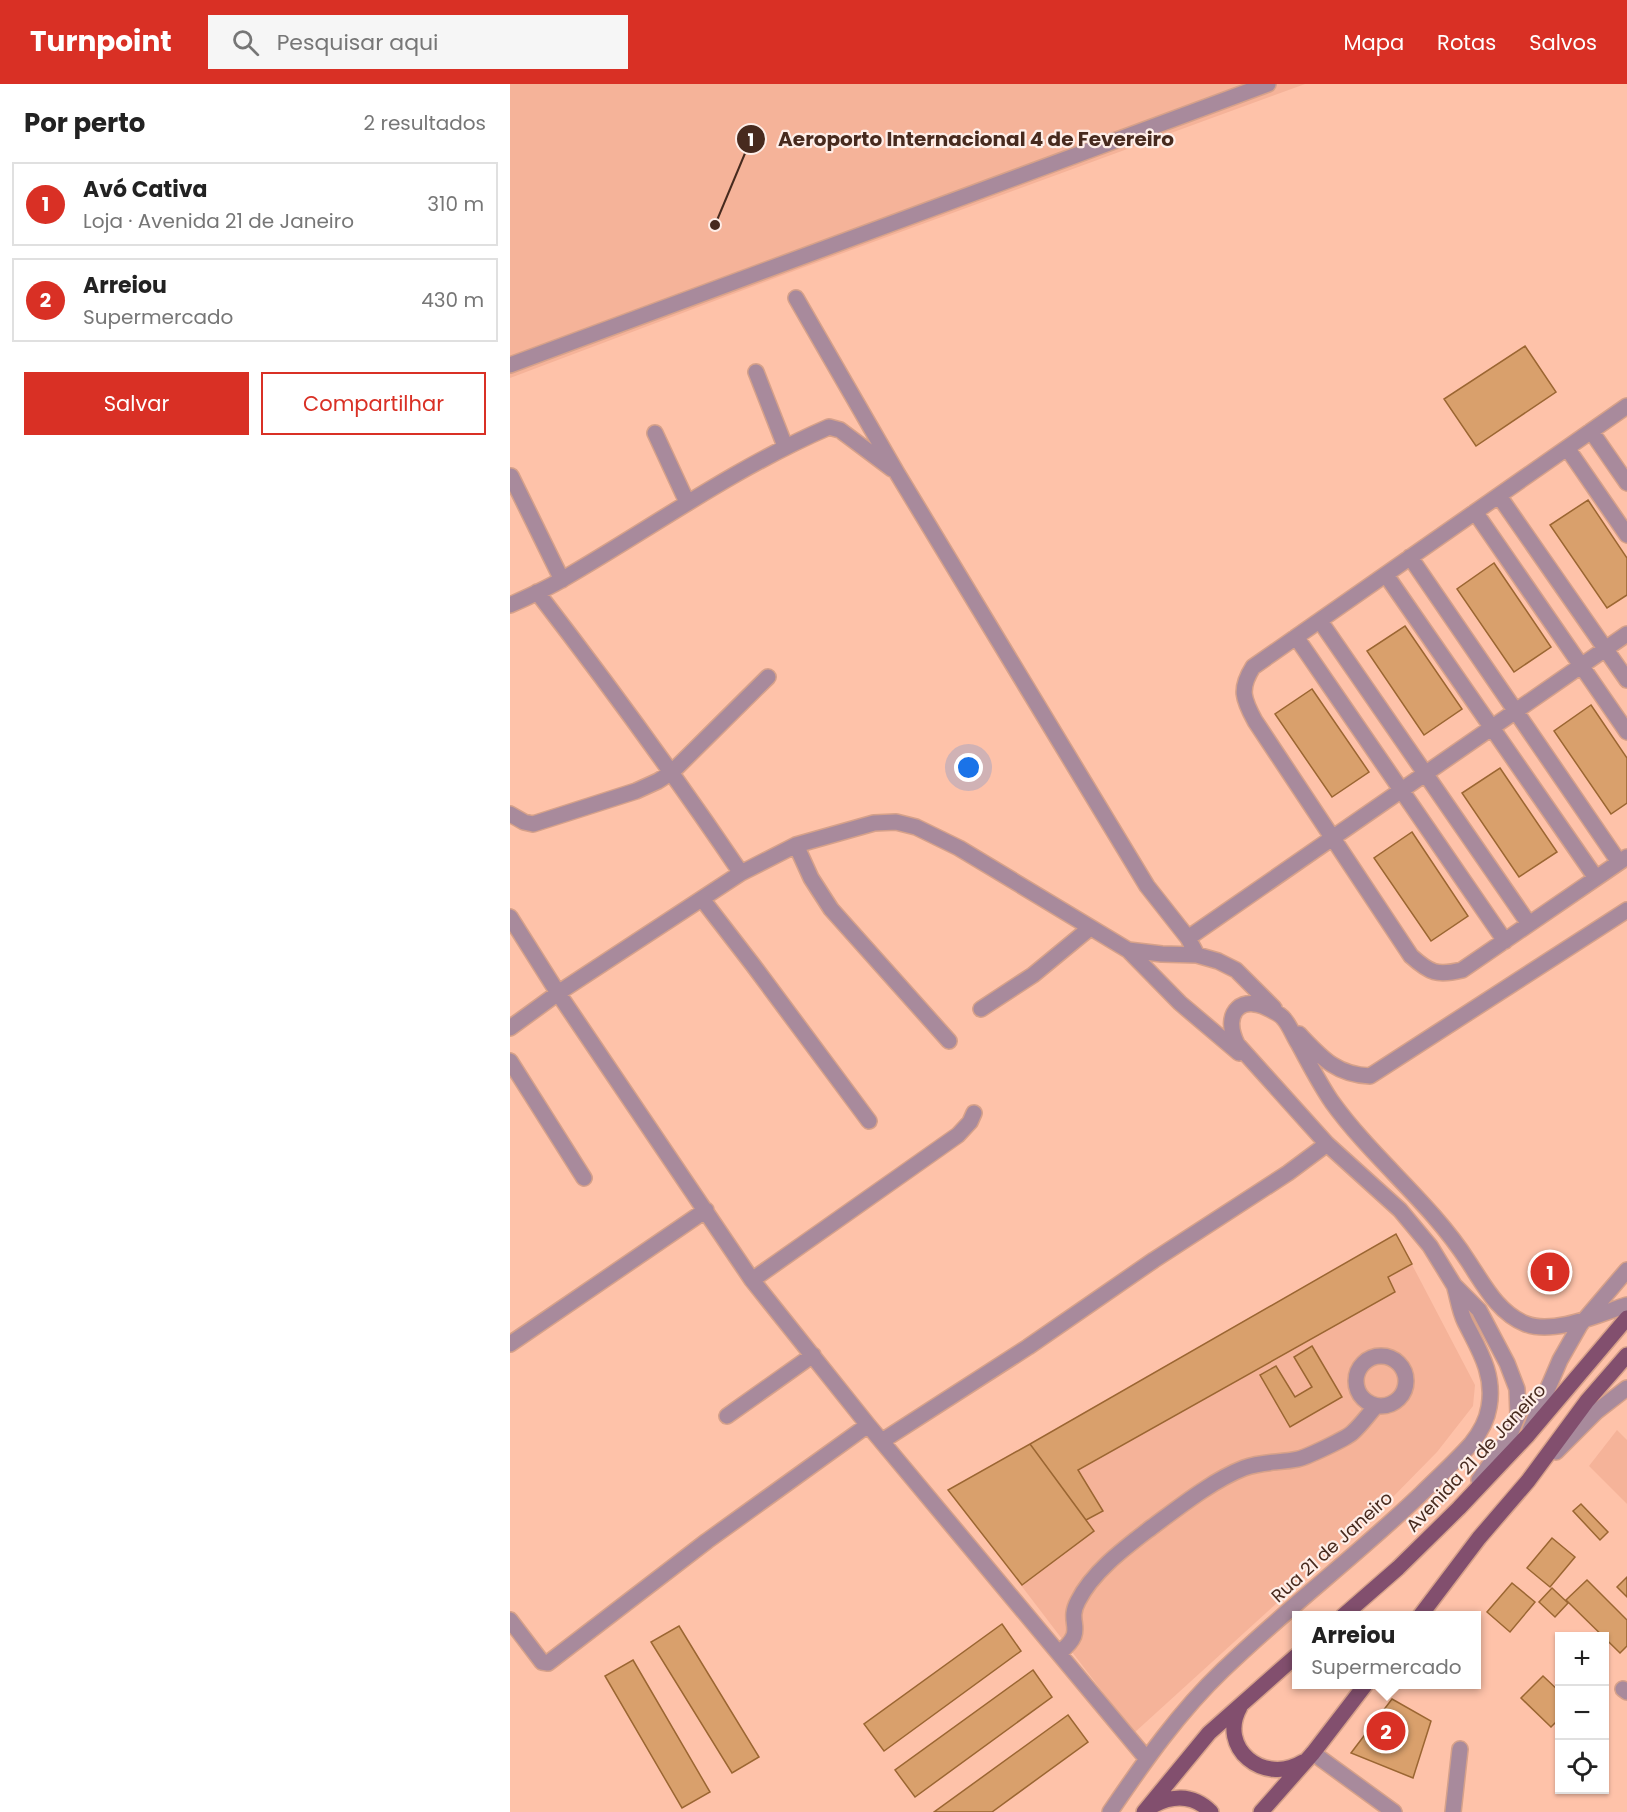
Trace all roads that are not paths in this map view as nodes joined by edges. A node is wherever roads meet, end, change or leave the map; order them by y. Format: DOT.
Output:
graph roads {
  1 [pos="1268,84"];
  2 [pos="796,298"];
  3 [pos="510,365"];
  4 [pos="756,372"];
  5 [pos="1627,406"];
  6 [pos="1591,431"];
  7 [pos="655,433"];
  8 [pos="785,446"];
  9 [pos="1567,448"];
  10 [pos="897,473"];
  11 [pos="511,476"];
  12 [pos="1627,483"];
  13 [pos="1499,496"];
  14 [pos="687,502"];
  15 [pos="1475,512"];
  16 [pos="1627,535"];
  17 [pos="1410,557"];
  18 [pos="1386,575"];
  19 [pos="562,580"];
  20 [pos="537,592"];
  21 [pos="510,605"];
  22 [pos="1320,621"];
  23 [pos="1627,634"];
  24 [pos="1296,637"];
  25 [pos="1605,649"];
  26 [pos="1581,665"];
  27 [pos="768,676"];
  28 [pos="1627,680"];
  29 [pos="1516,711"];
  30 [pos="1492,727"];
  31 [pos="1627,732"];
  32 [pos="672,772"];
  33 [pos="1425,774"];
  34 [pos="1401,790"];
  35 [pos="510,814"];
  36 [pos="1333,838"];
  37 [pos="796,845"];
  38 [pos="1623,860"];
  39 [pos="741,873"];
  40 [pos="1596,878"];
  41 [pos="702,898"];
  42 [pos="1627,910"];
  43 [pos="510,917"];
  44 [pos="1529,924"];
  45 [pos="1090,928"];
  46 [pos="1188,938"];
  47 [pos="1505,940"];
  48 [pos="1128,950"];
  49 [pos="1197,955"];
  50 [pos="558,993"];
  51 [pos="981,1009"];
  52 [pos="1283,1018"];
  53 [pos="510,1028"];
  54 [pos="949,1041"];
  55 [pos="510,1061"];
  56 [pos="1264,1075"];
  57 [pos="974,1113"];
  58 [pos="870,1121"];
  59 [pos="1327,1144"];
  60 [pos="584,1178"];
  61 [pos="706,1210"];
  62 [pos="1627,1270"];
  63 [pos="752,1280"];
  64 [pos="1454,1285"];
  65 [pos="1627,1305"];
  66 [pos="1627,1317"];
  67 [pos="1586,1318"];
  68 [pos="512,1341"];
  69 [pos="813,1355"];
  70 [pos="1627,1355"];
  71 [pos="1627,1388"];
  72 [pos="1376,1406"];
  73 [pos="727,1416"];
  74 [pos="868,1425"];
  75 [pos="1528,1435"];
  76 [pos="882,1441"];
  77 [pos="1528,1481"];
  78 [pos="1459,1508"];
  79 [pos="1349,1611"];
  80 [pos="1424,1611"];
  81 [pos="510,1620"];
  82 [pos="1059,1653"];
  83 [pos="1292,1659"];
  84 [pos="1362,1689"];
  85 [pos="1245,1699"];
  86 [pos="1460,1749"];
  87 [pos="1310,1756"];
  88 [pos="1146,1758"];
  89 [pos="1145,1811"];
  90 [pos="1110,1812"];
  91 [pos="1211,1812"];
  92 [pos="1262,1812"];
  93 [pos="1394,1812"];
  94 [pos="1453,1812"];
  1 -- 3 [label="street"];
  2 -- 10 [label="street"];
  4 -- 8 [label="street"];
  5 -- 6 [label="street"];
  6 -- 9 [label="street"];
  6 -- 12 [label="street"];
  7 -- 14 [label="street"];
  8 -- 10 [label="street"];
  8 -- 14 [label="street"];
  9 -- 13 [label="street"];
  9 -- 16 [label="street"];
  10 -- 46 [label="street"];
  11 -- 19 [label="street"];
  13 -- 15 [label="street"];
  13 -- 25 [label="street"];
  14 -- 19 [label="street"];
  15 -- 17 [label="street"];
  15 -- 26 [label="street"];
  17 -- 18 [label="street"];
  17 -- 29 [label="street"];
  18 -- 22 [label="street"];
  18 -- 30 [label="street"];
  19 -- 20 [label="street"];
  20 -- 21 [label="street"];
  20 -- 32 [label="street"];
  22 -- 24 [label="street"];
  22 -- 33 [label="street"];
  23 -- 25 [label="street"];
  24 -- 34 [label="street"];
  24 -- 36 [label="street"];
  25 -- 26 [label="street"];
  25 -- 28 [label="street"];
  26 -- 29 [label="street"];
  26 -- 31 [label="street"];
  27 -- 32 [label="street"];
  29 -- 30 [label="street"];
  29 -- 38 [label="street"];
  30 -- 33 [label="street"];
  30 -- 40 [label="street"];
  32 -- 35 [label="street"];
  32 -- 39 [label="street"];
  33 -- 34 [label="street"];
  33 -- 44 [label="street"];
  34 -- 36 [label="street"];
  34 -- 47 [label="street"];
  36 -- 46 [label="street"];
  36 -- 47 [label="street"];
  37 -- 39 [label="street"];
  37 -- 45 [label="street"];
  37 -- 54 [label="street"];
  38 -- 40 [label="street"];
  39 -- 41 [label="street"];
  40 -- 44 [label="street"];
  41 -- 50 [label="street"];
  41 -- 58 [label="street"];
  42 -- 52 [label="street"];
  43 -- 50 [label="street"];
  44 -- 47 [label="street"];
  45 -- 48 [label="street"];
  45 -- 51 [label="street"];
  46 -- 49 [label="street"];
  48 -- 49 [label="street"];
  48 -- 56 [label="street"];
  49 -- 52 [label="street"];
  50 -- 53 [label="street"];
  50 -- 61 [label="street"];
  52 -- 56 [label="street"];
  52 -- 67 [label="street"];
  55 -- 60 [label="street"];
  56 -- 59 [label="street"];
  57 -- 63 [label="street"];
  59 -- 64 [label="street"];
  59 -- 76 [label="street"];
  61 -- 63 [label="street"];
  61 -- 68 [label="street"];
  62 -- 67 [label="street"];
  63 -- 69 [label="street"];
  64 -- 78 [label="street"];
  64 -- 88 [label="street, Rua 21 de Janeiro"];
  65 -- 67 [label="street"];
  66 -- 75 [label="main road, Avenida 21 de Janeiro"];
  67 -- 75 [label="street"];
  69 -- 73 [label="street"];
  69 -- 74 [label="street"];
  70 -- 77 [label="main road"];
  71 -- 77 [label="street"];
  72 -- 82 [label="street"];
  74 -- 76 [label="street"];
  74 -- 81 [label="street"];
  75 -- 78 [label="main road, Avenida 21 de Janeiro"];
  76 -- 82 [label="street"];
  77 -- 80 [label="main road"];
  78 -- 79 [label="main road, Avenida 21 de Janeiro"];
  82 -- 88 [label="street"];
  83 -- 85 [label="main road"];
  84 -- 87 [label="main road"];
  85 -- 87 [label="main road"];
  85 -- 89 [label="main road"];
  86 -- 94 [label="street"];
  87 -- 92 [label="main road"];
  87 -- 93 [label="street"];
  88 -- 90 [label="street, Rua 21 de Janeiro"];
  89 -- 91 [label="main road"];
}
